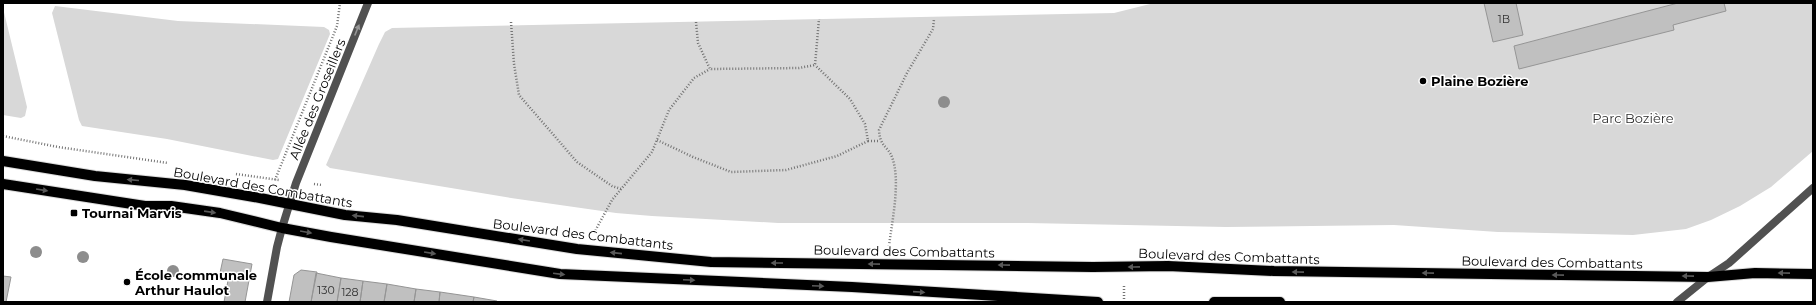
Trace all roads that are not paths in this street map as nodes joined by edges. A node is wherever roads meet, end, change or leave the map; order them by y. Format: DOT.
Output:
graph roads {
  1 [pos="368,3"];
  2 [pos="3,161"];
  3 [pos="3,184"];
  4 [pos="1813,188"];
  5 [pos="288,204"];
  6 [pos="282,228"];
  7 [pos="1813,274"];
  8 [pos="1708,277"];
  9 [pos="267,302"];
  10 [pos="1098,302"];
  11 [pos="1214,302"];
  12 [pos="1280,302"];
  13 [pos="1677,302"];
  5 -- 1 [label="street, Allée des Groseillers, one-way"];
  5 -- 2 [label="main road, Boulevard des Combattants, one-way"];
  3 -- 6 [label="main road, one-way"];
  4 -- 8 [label="street"];
  5 -- 6 [label="street, Allée des Groseillers"];
  8 -- 5 [label="main road, Boulevard des Combattants, one-way"];
  6 -- 9 [label="street, Allée des Groseillers"];
  6 -- 10 [label="main road, one-way"];
  7 -- 8 [label="main road, Boulevard des Combattants, one-way"];
  8 -- 13 [label="street"];
  11 -- 12 [label="main road"];
}
